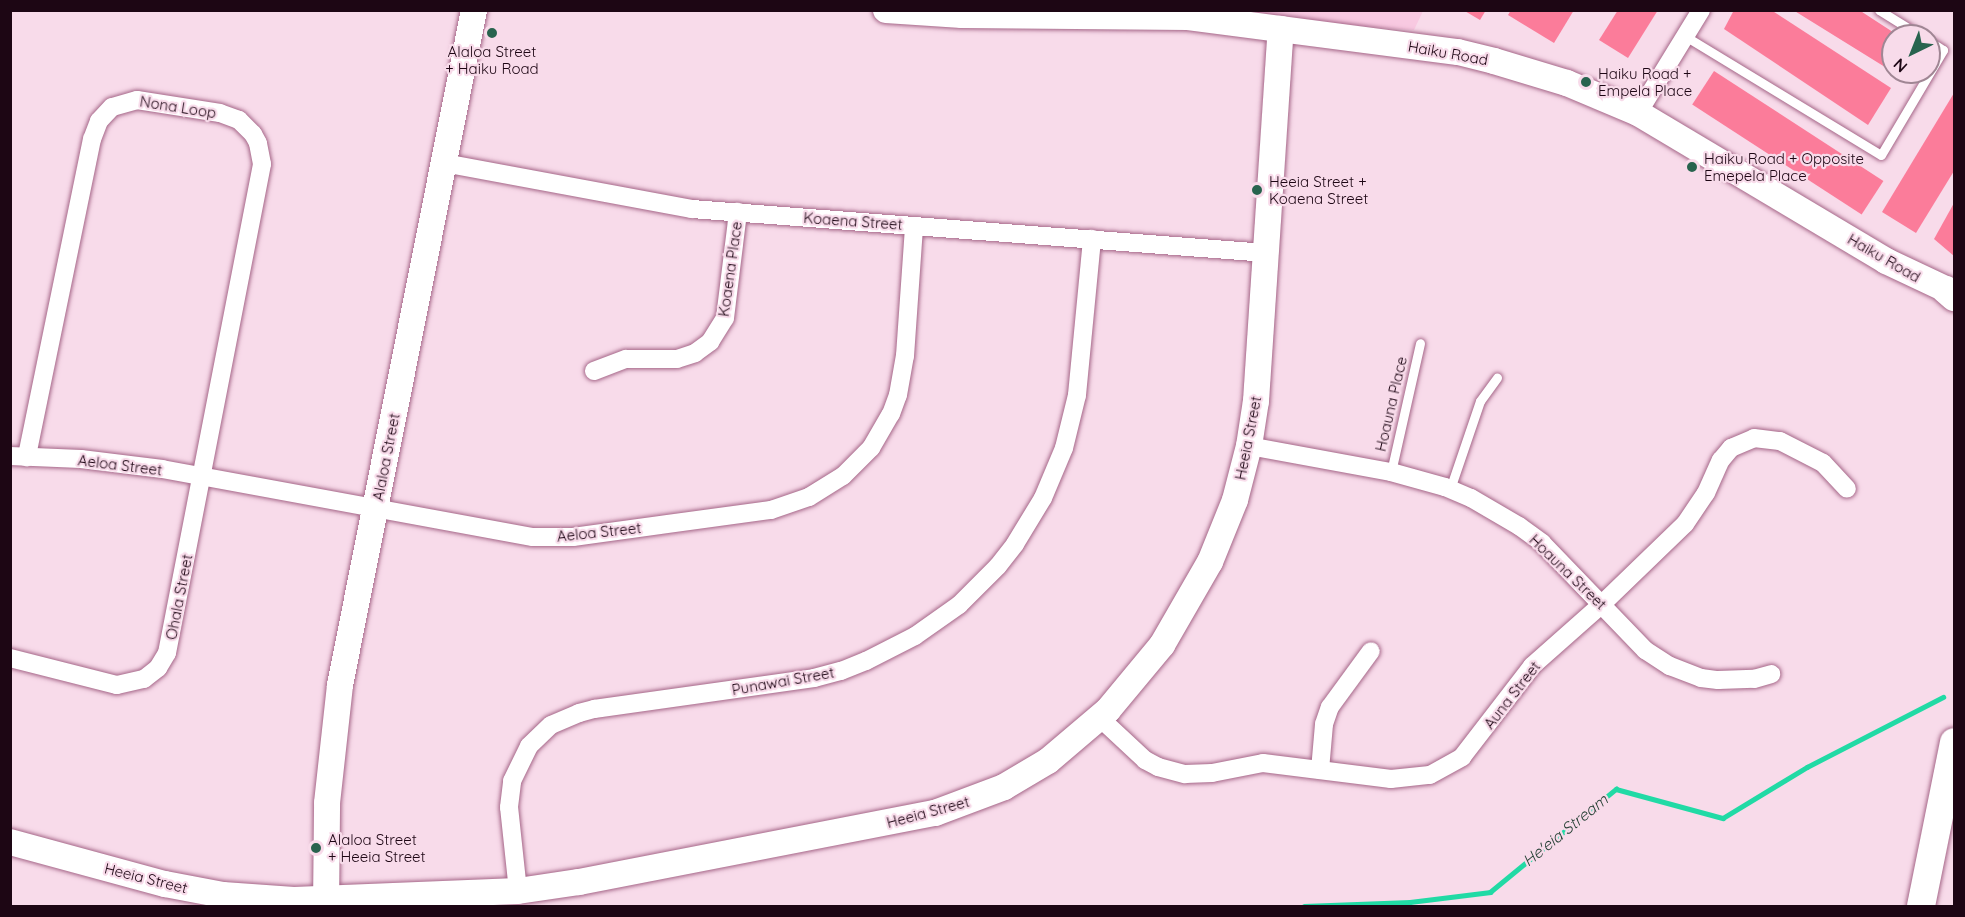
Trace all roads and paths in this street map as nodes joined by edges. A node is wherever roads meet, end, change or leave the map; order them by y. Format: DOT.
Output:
graph roads {
  1 [pos="474,10"];
  2 [pos="1701,10"];
  3 [pos="1879,10"];
  4 [pos="896,11"];
  5 [pos="1902,24"];
  6 [pos="1281,29"];
  7 [pos="1685,36"];
  8 [pos="1922,84"];
  9 [pos="1638,113"];
  10 [pos="444,163"];
  11 [pos="738,212"];
  12 [pos="914,226"];
  13 [pos="1092,239"];
  14 [pos="1266,253"];
  15 [pos="1952,294"];
  16 [pos="1420,343"];
  17 [pos="594,371"];
  18 [pos="1497,378"];
  19 [pos="1248,446"];
  20 [pos="19,457"];
  21 [pos="1391,471"];
  22 [pos="202,476"];
  23 [pos="1450,489"];
  24 [pos="1847,489"];
  25 [pos="375,508"];
  26 [pos="1602,605"];
  27 [pos="1371,651"];
  28 [pos="10,658"];
  29 [pos="1771,674"];
  30 [pos="1100,718"];
  31 [pos="1954,742"];
  32 [pos="1320,770"];
  33 [pos="1954,809"];
  34 [pos="10,842"];
  35 [pos="518,891"];
  36 [pos="326,903"];
  37 [pos="1921,906"];
  38 [pos="1929,906"];
  1 -- 10 [label="street, Alaloa Street"];
  2 -- 7 [label="street"];
  3 -- 5 [label="lane"];
  4 -- 6 [label="street, Haiku Road"];
  6 -- 9 [label="street, Haiku Road"];
  6 -- 14 [label="street, Heeia Street"];
  7 -- 8 [label="lane"];
  7 -- 9 [label="street"];
  9 -- 15 [label="street, Haiku Road"];
  10 -- 11 [label="street, Koaena Street"];
  10 -- 25 [label="street, Alaloa Street"];
  11 -- 12 [label="street, Koaena Street"];
  11 -- 17 [label="street, Koaena Place"];
  12 -- 13 [label="street, Koaena Street"];
  12 -- 25 [label="street, Aeloa Street"];
  13 -- 14 [label="street, Koaena Street"];
  13 -- 35 [label="street, Punawai Street"];
  14 -- 19 [label="street, Heeia Street"];
  16 -- 21 [label="lane, Hoauna Place"];
  18 -- 23 [label="lane"];
  19 -- 21 [label="street, Hoauna Street"];
  19 -- 30 [label="street, Heeia Street"];
  20 -- 22 [label="street, Aeloa Street"];
  20 -- 22 [label="street, Nona Loop"];
  21 -- 23 [label="street, Hoauna Street"];
  22 -- 25 [label="street, Aeloa Street"];
  22 -- 28 [label="street, Ohala Street"];
  23 -- 26 [label="street, Hoauna Street"];
  24 -- 26 [label="street, Auna Street"];
  25 -- 36 [label="street, Alaloa Street"];
  26 -- 29 [label="street, Hoauna Street"];
  26 -- 32 [label="street, Auna Street"];
  27 -- 32 [label="street"];
  30 -- 32 [label="street, Auna Street"];
  30 -- 35 [label="street, Heeia Street"];
  31 -- 37 [label="main road"];
  33 -- 38 [label="main road"];
  34 -- 36 [label="street, Heeia Street"];
  35 -- 36 [label="street, Heeia Street"];
}
